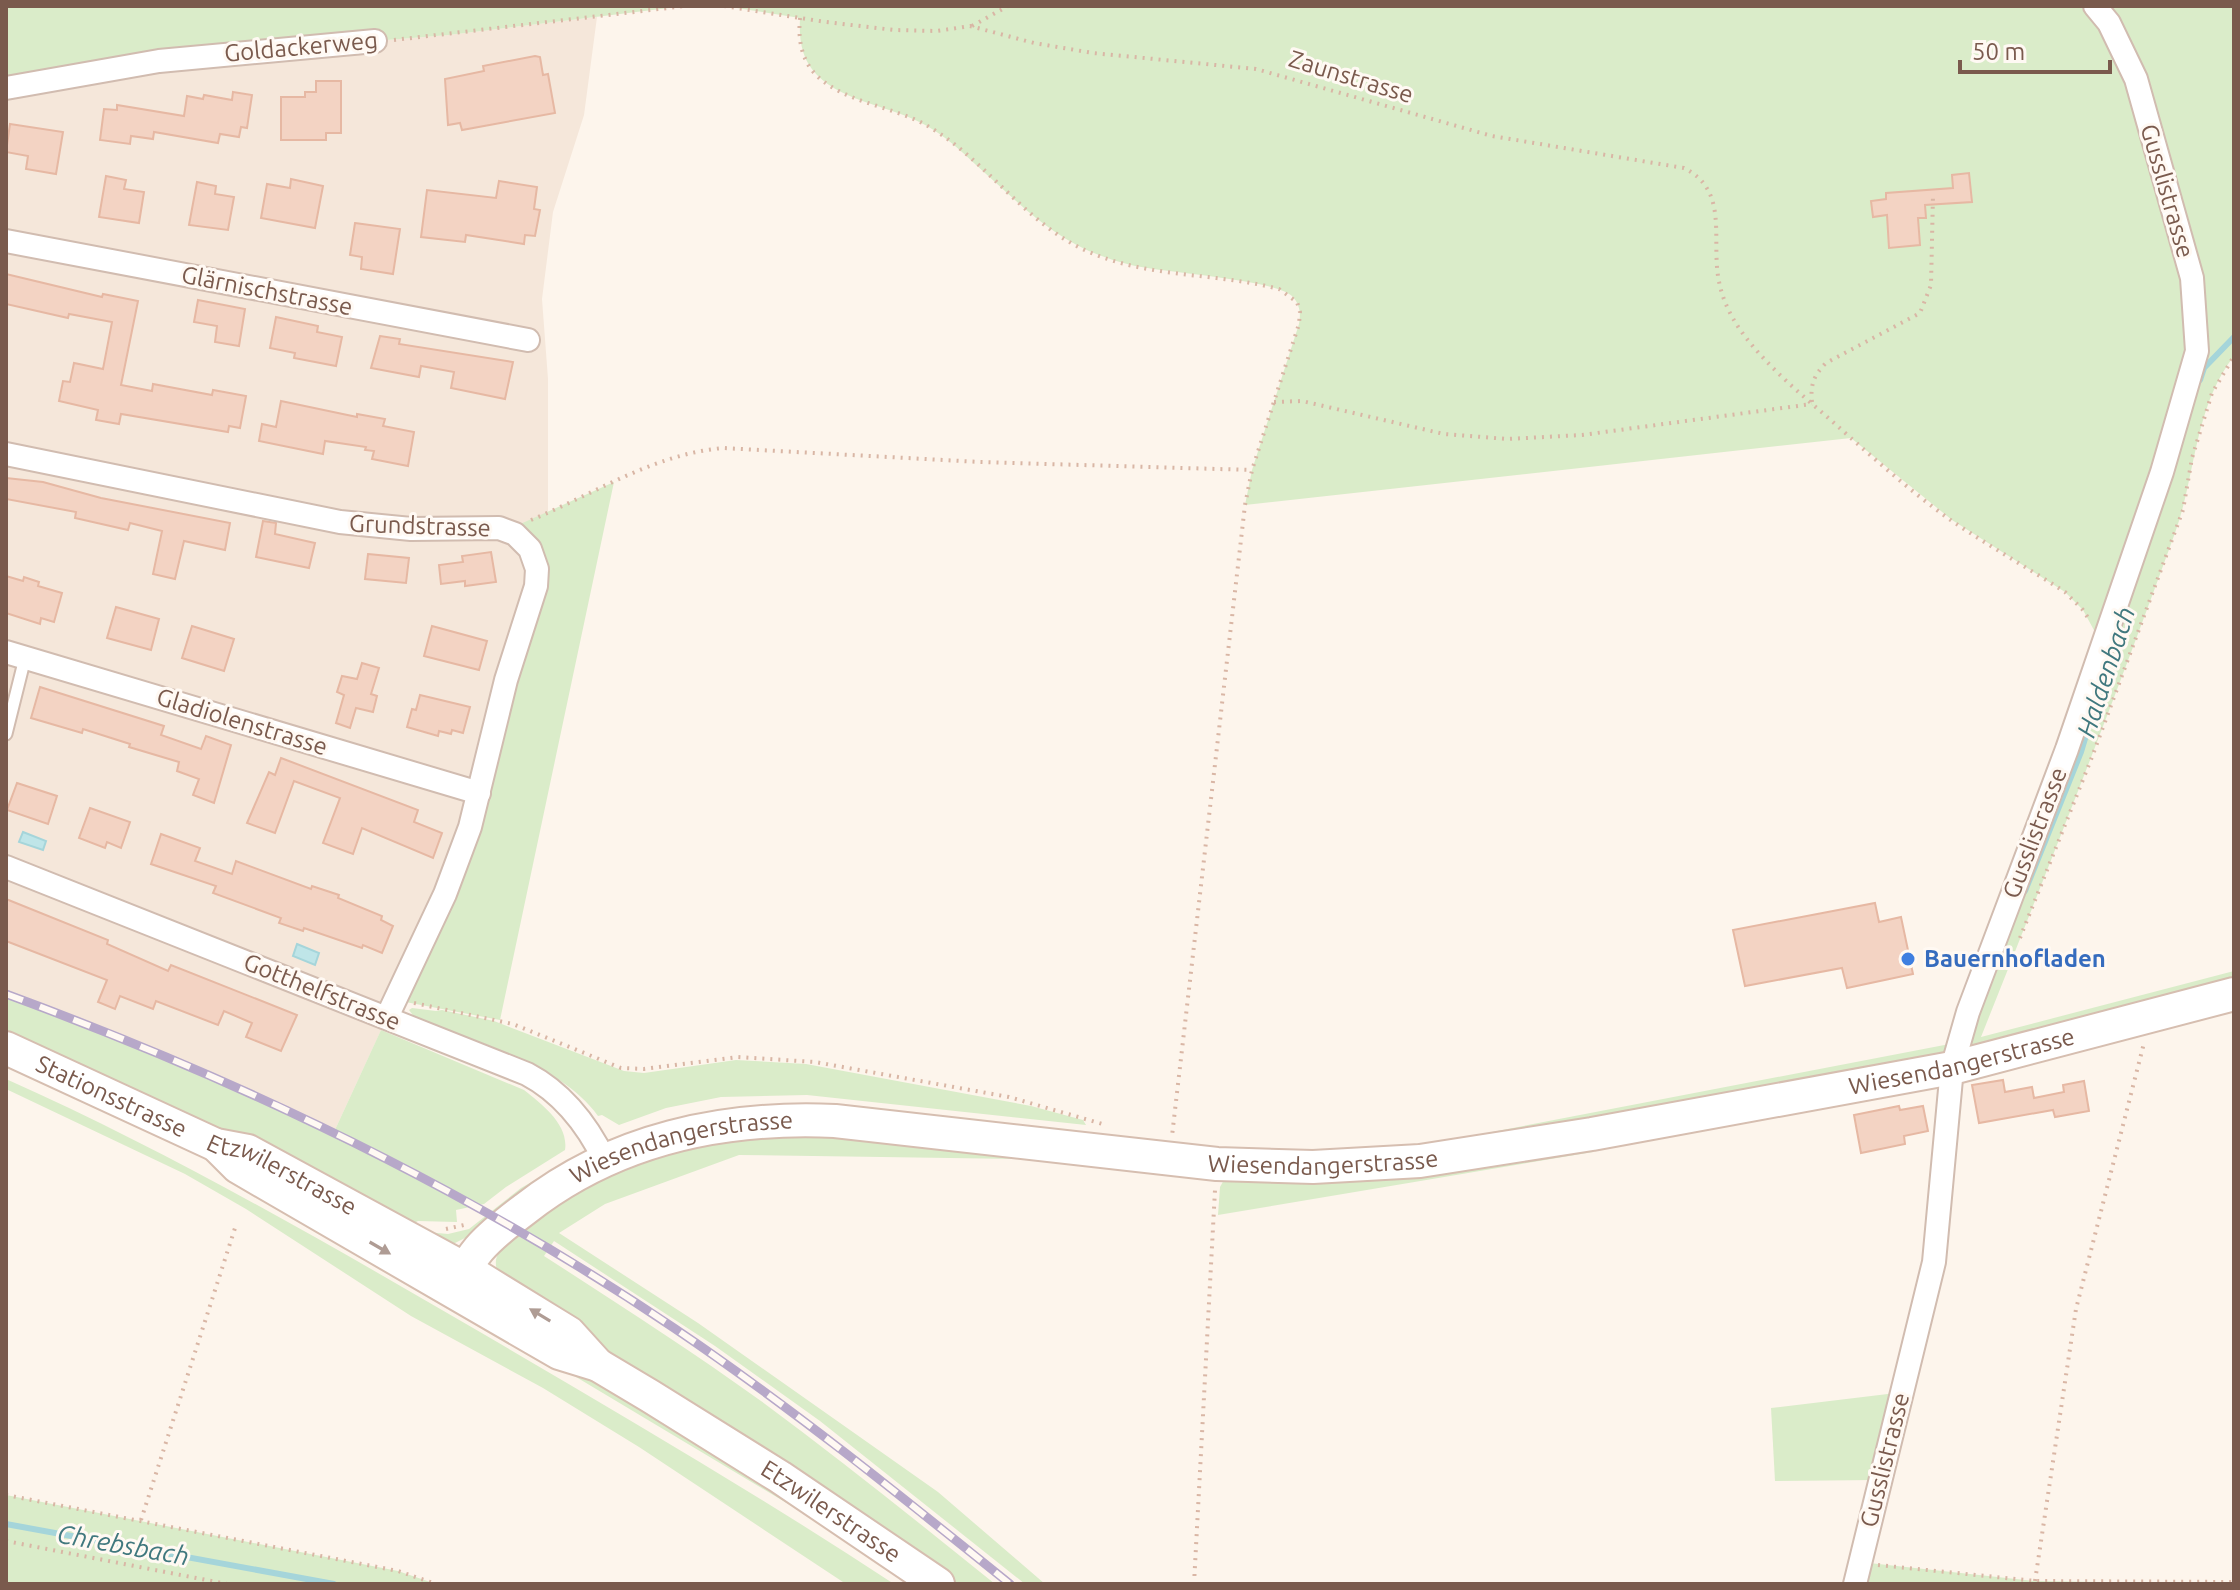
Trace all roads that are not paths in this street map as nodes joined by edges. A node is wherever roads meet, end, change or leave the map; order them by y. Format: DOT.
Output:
graph roads {
  1 [pos="2095,6"];
  2 [pos="375,41"];
  3 [pos="6,88"];
  4 [pos="6,241"];
  5 [pos="528,340"];
  6 [pos="6,454"];
  7 [pos="16,655"];
  8 [pos="6,734"];
  9 [pos="479,793"];
  10 [pos="6,867"];
  11 [pos="2234,994"];
  12 [pos="387,1017"];
  13 [pos="6,1048"];
  14 [pos="1952,1068"];
  15 [pos="216,1145"];
  16 [pos="605,1161"];
  17 [pos="458,1279"];
  18 [pos="938,1584"];
  19 [pos="1855,1584"];
  1 -- 14 [label="street, Gusslistrasse"];
  2 -- 3 [label="street, Goldackerweg"];
  4 -- 5 [label="street, Glärnischstrasse"];
  6 -- 9 [label="street, Grundstrasse"];
  7 -- 8 [label="lane"];
  7 -- 9 [label="street, Gladiolenstrasse"];
  9 -- 12 [label="street, Grundstrasse"];
  10 -- 12 [label="street, Gotthelfstrasse"];
  11 -- 14 [label="main road, Wiesendangerstrasse"];
  12 -- 16 [label="street, Gotthelfstrasse"];
  13 -- 15 [label="main road, Stationsstrasse"];
  14 -- 16 [label="main road, Wiesendangerstrasse"];
  14 -- 19 [label="street, Gusslistrasse"];
  15 -- 17 [label="main road, Etzwilerstrasse"];
  16 -- 17 [label="main road, Wiesendangerstrasse"];
  17 -- 18 [label="main road, Etzwilerstrasse"];
}
